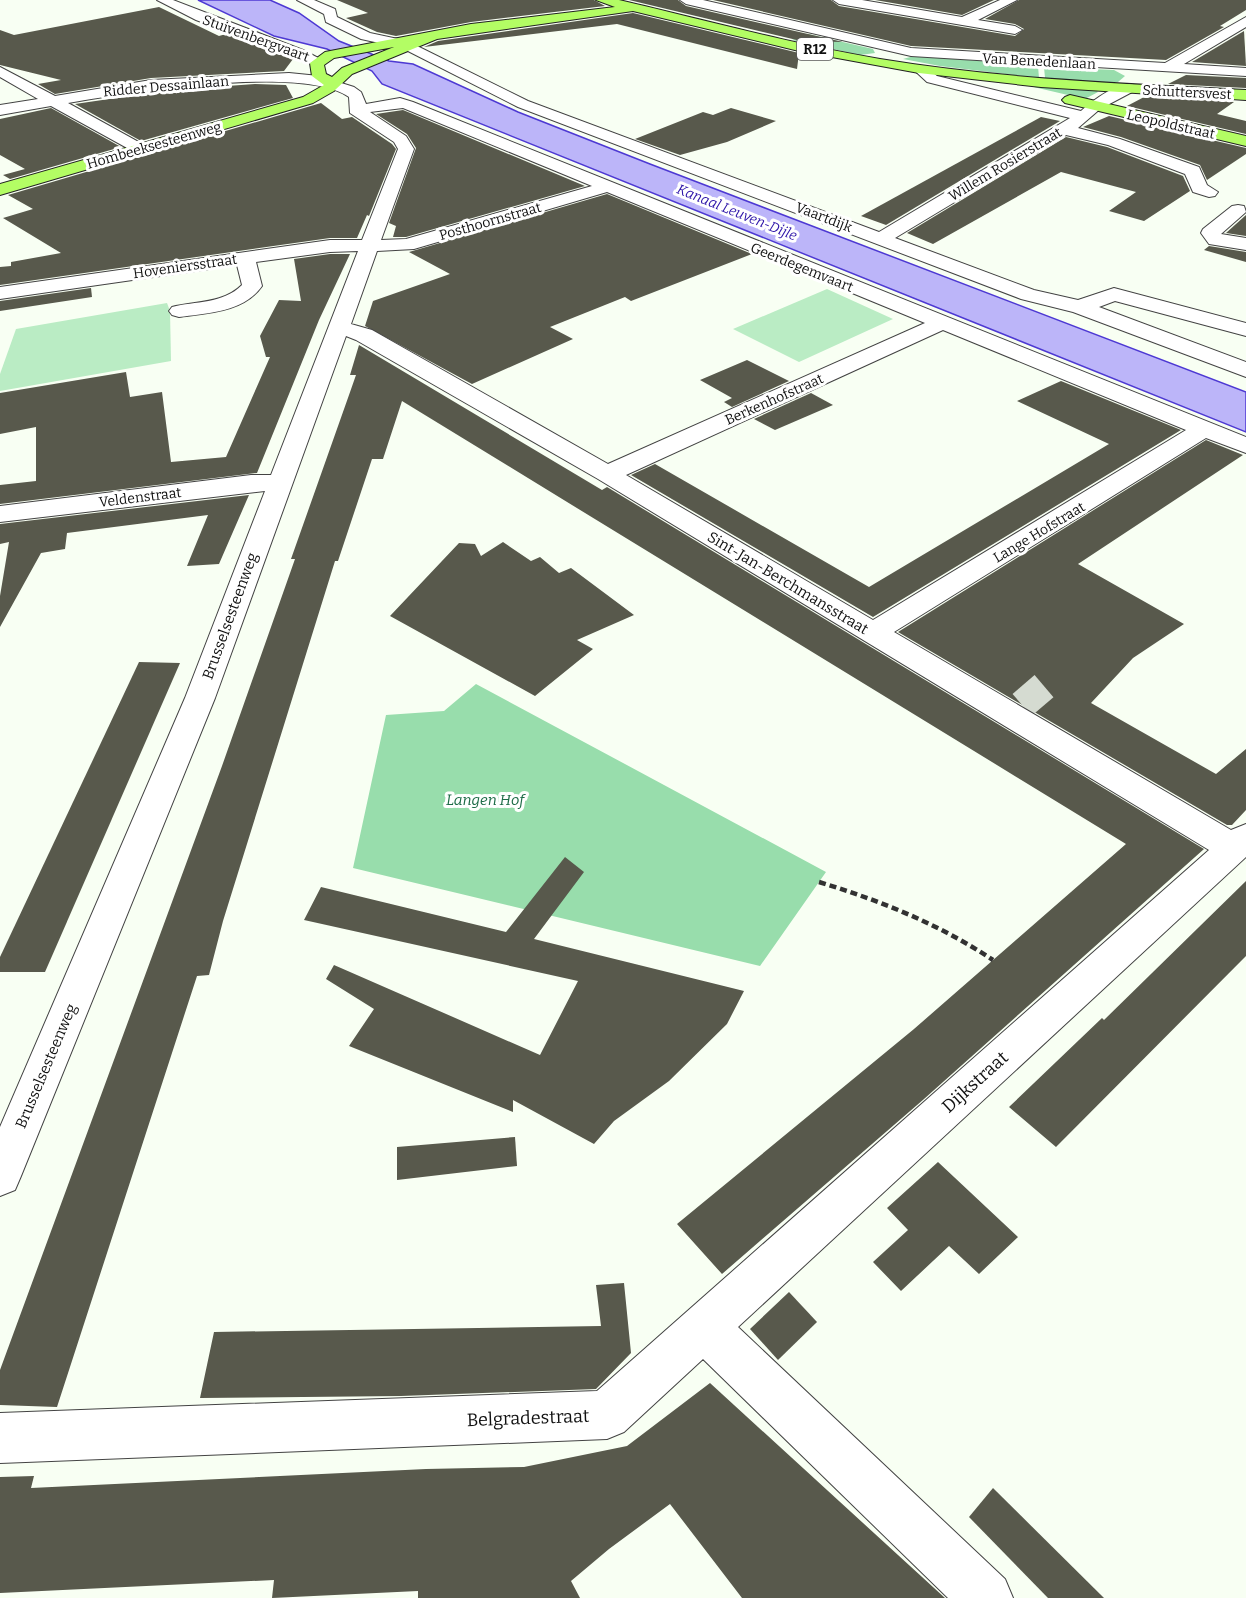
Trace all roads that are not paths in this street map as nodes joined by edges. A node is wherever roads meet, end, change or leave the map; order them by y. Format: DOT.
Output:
graph roads {
  1 [pos="163,0"];
  2 [pos="303,0"];
  3 [pos="604,0"];
  4 [pos="686,0"];
  5 [pos="839,0"];
  6 [pos="1011,0"];
  7 [pos="650,10"];
  8 [pos="734,10"];
  9 [pos="555,16"];
  10 [pos="963,21"];
  11 [pos="1246,21"];
  12 [pos="704,23"];
  13 [pos="1015,30"];
  14 [pos="876,44"];
  15 [pos="396,47"];
  16 [pos="895,49"];
  17 [pos="911,52"];
  18 [pos="322,59"];
  19 [pos="862,59"];
  20 [pos="892,65"];
  21 [pos="1167,68"];
  22 [pos="920,69"];
  23 [pos="0,71"];
  24 [pos="1246,72"];
  25 [pos="968,75"];
  26 [pos="268,77"];
  27 [pos="333,84"];
  28 [pos="1129,88"];
  29 [pos="1246,95"];
  30 [pos="54,100"];
  31 [pos="308,100"];
  32 [pos="357,106"];
  33 [pos="0,110"];
  34 [pos="1090,111"];
  35 [pos="1064,129"];
  36 [pos="1246,141"];
  37 [pos="138,149"];
  38 [pos="607,187"];
  39 [pos="0,190"];
  40 [pos="1209,192"];
  41 [pos="1238,210"];
  42 [pos="880,239"];
  43 [pos="371,244"];
  44 [pos="1246,244"];
  45 [pos="245,258"];
  46 [pos="0,293"];
  47 [pos="1080,308"];
  48 [pos="179,311"];
  49 [pos="941,323"];
  50 [pos="337,327"];
  51 [pos="1246,330"];
  52 [pos="1246,370"];
  53 [pos="1205,429"];
  54 [pos="1246,446"];
  55 [pos="607,474"];
  56 [pos="280,483"];
  57 [pos="0,514"];
  58 [pos="871,634"];
  59 [pos="1240,843"];
  60 [pos="0,1176"];
  61 [pos="704,1327"];
  62 [pos="0,1438"];
  63 [pos="986,1598"];
  1 -- 18 [label="street, Stuivenbergvaart"];
  2 -- 15 [label="street, Vaartdijk"];
  3 -- 7 [label="main road, R12"];
  3 -- 9 [label="main road"];
  4 -- 8 [label="street, Van Benedenlaan / R12"];
  5 -- 10 [label="street"];
  6 -- 10 [label="street"];
  7 -- 9 [label="main road"];
  7 -- 12 [label="main road, Van Benedenlaan / R12"];
  8 -- 12 [label="street, R12"];
  8 -- 14 [label="street, Van Benedenlaan / R12"];
  9 -- 15 [label="main road"];
  10 -- 13 [label="street"];
  10 -- 16 [label="street"];
  11 -- 21 [label="street"];
  12 -- 19 [label="main road, Van Benedenlaan / R12"];
  14 -- 16 [label="street, Van Benedenlaan / R12"];
  14 -- 19 [label="street"];
  15 -- 18 [label="main road"];
  15 -- 27 [label="main road, Hombeeksesteenweg"];
  15 -- 42 [label="street, Vaartdijk"];
  16 -- 17 [label="street, Van Benedenlaan / R12"];
  17 -- 20 [label="street, Van Benedenlaan"];
  17 -- 21 [label="street, Van Benedenlaan / R12"];
  18 -- 26 [label="street"];
  18 -- 27 [label="main road"];
  19 -- 20 [label="main road, Van Benedenlaan / R12"];
  20 -- 22 [label="main road, Van Benedenlaan / R12"];
  21 -- 24 [label="street, Schuttersvest / R12"];
  22 -- 25 [label="main road, Van Benedenlaan / R12"];
  22 -- 34 [label="street, Van Benedenlaan"];
  23 -- 30 [label="street"];
  25 -- 28 [label="main road, Van Benedenlaan / R12"];
  25 -- 34 [label="main road, Van Benedenlaan"];
  26 -- 27 [label="street, Ridder Dessainlaan"];
  26 -- 30 [label="street, Ridder Dessainlaan"];
  27 -- 31 [label="main road, Hombeeksesteenweg"];
  27 -- 32 [label="street, Brusselsesteenweg"];
  28 -- 29 [label="main road, Schuttersvest / R12"];
  28 -- 34 [label="street, Willem Rosierstraat"];
  30 -- 33 [label="street, Ridder Dessainlaan"];
  30 -- 37 [label="street"];
  31 -- 32 [label="street, Hombeeksesteenweg"];
  31 -- 37 [label="main road, Hombeeksesteenweg"];
  32 -- 38 [label="street, Geerdegemvaart"];
  32 -- 43 [label="street, Brusselsesteenweg"];
  34 -- 35 [label="street, Willem Rosierstraat"];
  34 -- 36 [label="main road, Leopoldstraat"];
  35 -- 40 [label="street"];
  35 -- 42 [label="street, Willem Rosierstraat"];
  37 -- 39 [label="main road, Hombeeksesteenweg"];
  38 -- 43 [label="street, Posthoornstraat"];
  38 -- 49 [label="street, Geerdegemvaart"];
  41 -- 44 [label="street"];
  42 -- 47 [label="street, Vaartdijk"];
  43 -- 45 [label="street, Hoveniersstraat"];
  43 -- 50 [label="street, Brusselsesteenweg"];
  45 -- 46 [label="street, Hoveniersstraat"];
  45 -- 48 [label="street"];
  47 -- 51 [label="street"];
  47 -- 52 [label="street, Vaartdijk"];
  49 -- 53 [label="street, Geerdegemvaart"];
  49 -- 55 [label="street, Berkenhofstraat"];
  50 -- 55 [label="street, Sint-Jan-Berchmansstraat"];
  50 -- 56 [label="street, Brusselsesteenweg"];
  53 -- 54 [label="street, Geerdegemvaart"];
  53 -- 58 [label="street, Lange Hofstraat"];
  55 -- 58 [label="street, Sint-Jan-Berchmansstraat"];
  56 -- 57 [label="street, Veldenstraat"];
  56 -- 60 [label="street, Brusselsesteenweg"];
  58 -- 59 [label="street, Sint-Jan-Berchmansstraat"];
  59 -- 61 [label="street, Dijkstraat"];
  61 -- 62 [label="street, Belgradestraat"];
  61 -- 63 [label="street"];
}
